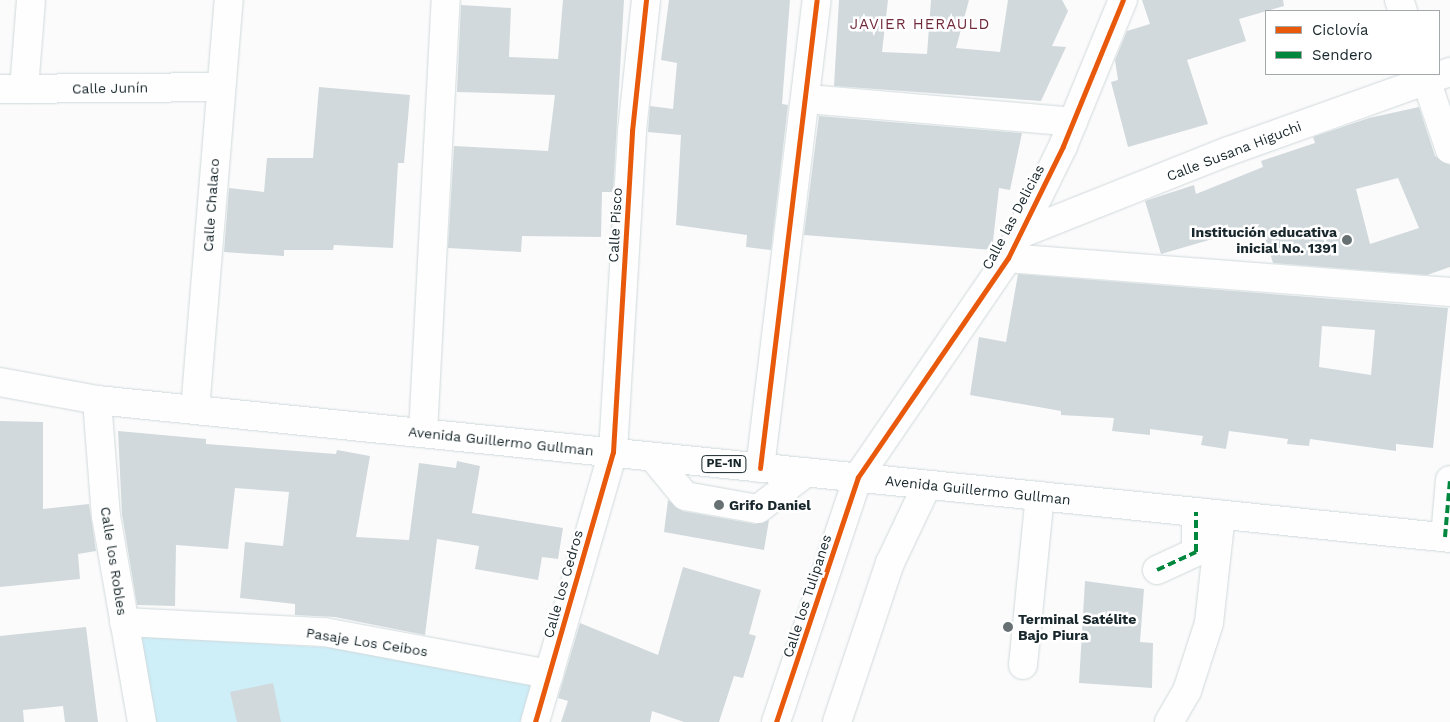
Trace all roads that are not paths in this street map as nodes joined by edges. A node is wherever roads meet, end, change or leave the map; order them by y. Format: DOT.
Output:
graph roads {
  1 [pos="31,0"];
  2 [pos="229,0"];
  3 [pos="446,0"];
  4 [pos="646,0"];
  5 [pos="817,0"];
  6 [pos="1123,2"];
  7 [pos="1433,76"];
  8 [pos="220,87"];
  9 [pos="12,89"];
  10 [pos="807,100"];
  11 [pos="1073,122"];
  12 [pos="1450,150"];
  13 [pos="1020,234"];
  14 [pos="1008,258"];
  15 [pos="1450,292"];
  16 [pos="0,382"];
  17 [pos="97,400"];
  18 [pos="195,410"];
  19 [pos="423,433"];
  20 [pos="613,452"];
  21 [pos="653,456"];
  22 [pos="760,468"];
  23 [pos="807,472"];
  24 [pos="858,477"];
  25 [pos="1450,480"];
  26 [pos="928,484"];
  27 [pos="1040,496"];
  28 [pos="1209,513"];
  29 [pos="1448,537"];
  30 [pos="1157,570"];
  31 [pos="124,622"];
  32 [pos="1023,665"];
  33 [pos="549,674"];
  34 [pos="142,722"];
  35 [pos="535,722"];
  36 [pos="776,722"];
  37 [pos="837,722"];
  38 [pos="1169,722"];
  1 -- 9 [label="street"];
  2 -- 8 [label="street, Calle Chalaco"];
  3 -- 19 [label="street"];
  4 -- 20 [label="street, Calle Pisco"];
  5 -- 10 [label="street"];
  6 -- 11 [label="street, Calle las Delicias"];
  7 -- 12 [label="street"];
  7 -- 13 [label="street, Calle Susana Higuchi"];
  8 -- 9 [label="street, Calle Junín"];
  8 -- 18 [label="street, Calle Chalaco"];
  10 -- 11 [label="street"];
  10 -- 22 [label="street"];
  11 -- 13 [label="street, Calle las Delicias"];
  13 -- 14 [label="street, Calle las Delicias"];
  14 -- 15 [label="street"];
  14 -- 24 [label="street, Calle las Delicias"];
  16 -- 17 [label="street, Avenida Guillermo Gullman / PE-1N"];
  17 -- 18 [label="street, Avenida Guillermo Gullman / PE-1N"];
  17 -- 31 [label="street, Calle los Robles"];
  18 -- 19 [label="street, Avenida Guillermo Gullman / PE-1N"];
  19 -- 20 [label="street, Avenida Guillermo Gullman / PE-1N"];
  20 -- 21 [label="street, Avenida Guillermo Gullman / PE-1N"];
  20 -- 33 [label="street, Calle los Cedros"];
  21 -- 22 [label="street, Avenida Guillermo Gullman / PE-1N"];
  21 -- 23 [label="street"];
  22 -- 23 [label="street, Avenida Guillermo Gullman / PE-1N"];
  23 -- 24 [label="street, Avenida Guillermo Gullman / PE-1N"];
  24 -- 26 [label="street, Avenida Guillermo Gullman / PE-1N"];
  24 -- 36 [label="street, Calle los Tulipanes"];
  25 -- 29 [label="street"];
  26 -- 27 [label="street, Avenida Guillermo Gullman / PE-1N"];
  26 -- 37 [label="street"];
  27 -- 28 [label="street, Avenida Guillermo Gullman / PE-1N"];
  27 -- 32 [label="street"];
  28 -- 29 [label="street, Avenida Guillermo Gullman / PE-1N"];
  28 -- 30 [label="street"];
  28 -- 38 [label="street"];
  31 -- 33 [label="street, Pasaje Los Ceibos"];
  31 -- 34 [label="street, Calle los Robles"];
  33 -- 35 [label="street, Calle los Cedros"];
}
